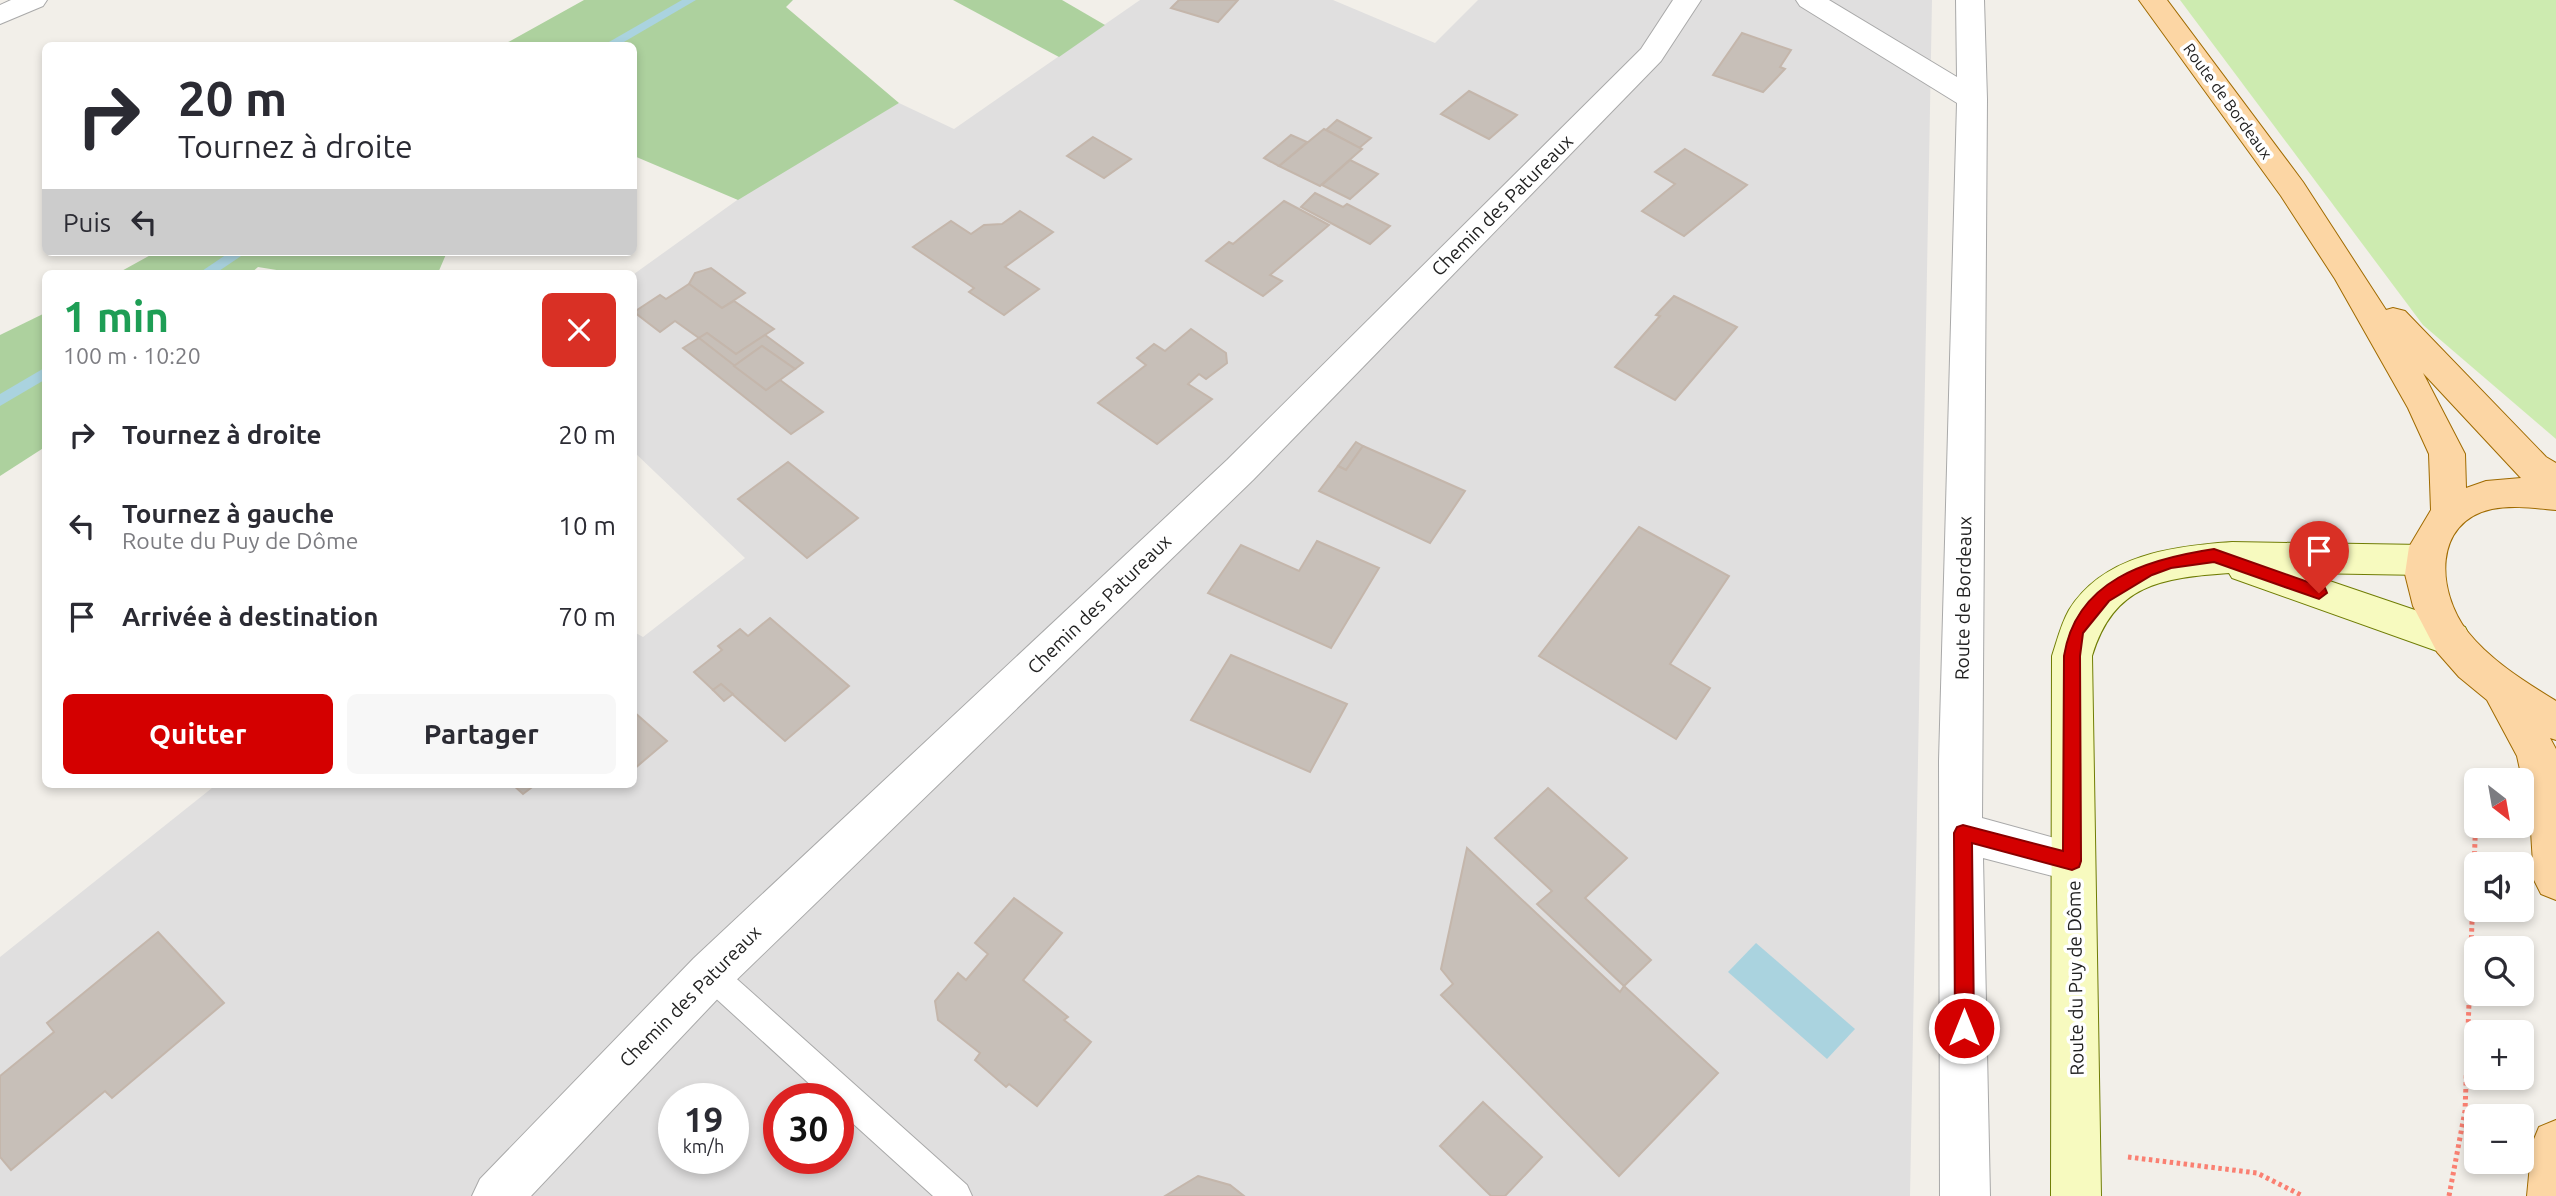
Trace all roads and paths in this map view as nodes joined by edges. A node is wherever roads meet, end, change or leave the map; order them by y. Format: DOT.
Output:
graph roads {
  1 [pos="33,0"];
  2 [pos="1687,0"];
  3 [pos="1810,0"];
  4 [pos="1970,0"];
  5 [pos="2153,0"];
  6 [pos="0,16"];
  7 [pos="1972,99"];
  8 [pos="2348,273"];
  9 [pos="2556,480"];
  10 [pos="2556,496"];
  11 [pos="2449,512"];
  12 [pos="2214,556"];
  13 [pos="2423,560"];
  14 [pos="2451,639"];
  15 [pos="2501,689"];
  16 [pos="2556,722"];
  17 [pos="1963,833"];
  18 [pos="2475,838"];
  19 [pos="2072,861"];
  20 [pos="2556,880"];
  21 [pos="710,974"];
  22 [pos="2556,1144"];
  23 [pos="2077,1150"];
  24 [pos="497,1196"];
  25 [pos="956,1196"];
  26 [pos="1965,1196"];
  27 [pos="2076,1196"];
  28 [pos="2303,1196"];
  29 [pos="2449,1196"];
  30 [pos="2552,1196"];
  1 -- 6 [label="street"];
  2 -- 21 [label="street, Chemin des Patureaux"];
  3 -- 7 [label="street"];
  4 -- 7 [label="street, Route de Bordeaux"];
  5 -- 8 [label="main road, Route de Bordeaux"];
  7 -- 17 [label="street, Route de Bordeaux"];
  8 -- 9 [label="main road, Route de Bordeaux"];
  8 -- 11 [label="main road, Route de Bordeaux"];
  10 -- 11 [label="main road"];
  11 -- 13 [label="main road"];
  12 -- 13 [label="main road, Route du Puy de Dôme"];
  12 -- 14 [label="main road, Route du Puy de Dôme"];
  12 -- 19 [label="main road, Route du Puy de Dôme"];
  13 -- 14 [label="main road"];
  14 -- 15 [label="main road"];
  15 -- 16 [label="main road"];
  15 -- 20 [label="main road"];
  17 -- 19 [label="street"];
  17 -- 26 [label="street, Route de Bordeaux"];
  18 -- 29 [label="path"];
  19 -- 23 [label="main road, Route du Puy de Dôme"];
  21 -- 24 [label="street, Chemin des Patureaux"];
  21 -- 25 [label="lane"];
  22 -- 30 [label="main road"];
  23 -- 27 [label="main road, Route du Puy de Dôme"];
  23 -- 28 [label="path"];
}
